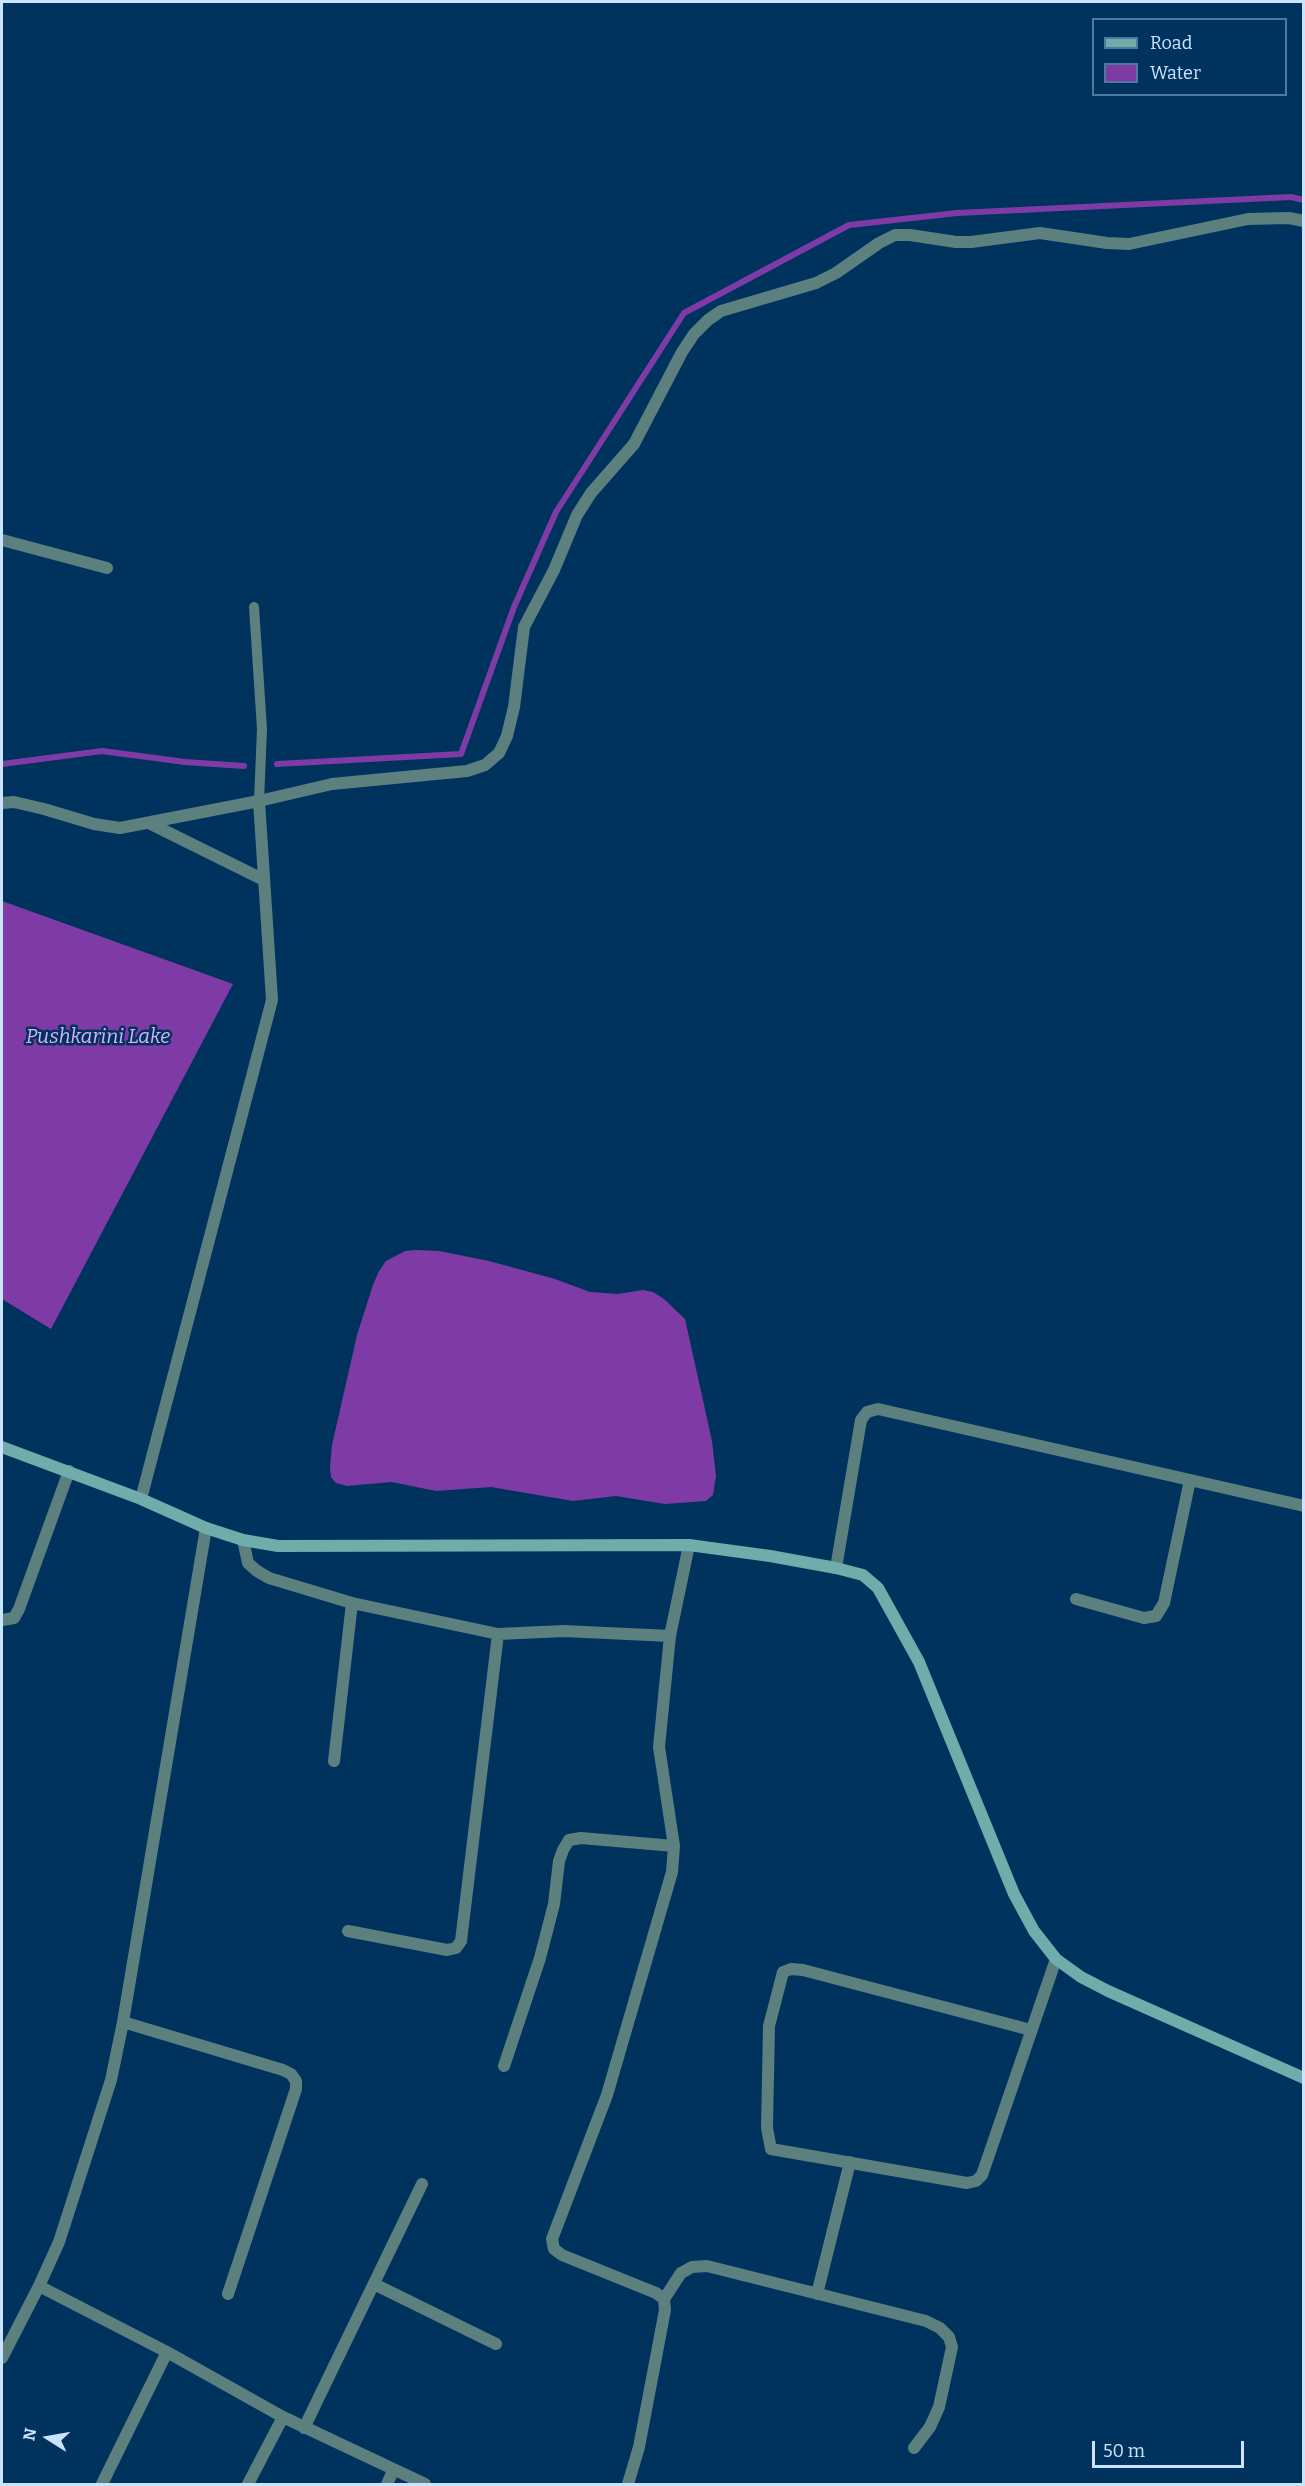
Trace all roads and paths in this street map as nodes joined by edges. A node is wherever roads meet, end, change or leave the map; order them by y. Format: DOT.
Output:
graph roads {
  1 [pos="1304,221"];
  2 [pos="2,540"];
  3 [pos="107,568"];
  4 [pos="254,607"];
  5 [pos="259,801"];
  6 [pos="2,803"];
  7 [pos="149,823"];
  8 [pos="264,880"];
  9 [pos="2,1447"];
  10 [pos="69,1471"];
  11 [pos="1190,1480"];
  12 [pos="141,1498"];
  13 [pos="1304,1506"];
  14 [pos="206,1528"];
  15 [pos="243,1540"];
  16 [pos="689,1545"];
  17 [pos="836,1568"];
  18 [pos="1076,1599"];
  19 [pos="352,1604"];
  20 [pos="2,1620"];
  21 [pos="498,1634"];
  22 [pos="670,1636"];
  23 [pos="334,1761"];
  24 [pos="674,1846"];
  25 [pos="348,1931"];
  26 [pos="1056,1959"];
  27 [pos="123,2022"];
  28 [pos="1031,2030"];
  29 [pos="504,2066"];
  30 [pos="1304,2078"];
  31 [pos="850,2162"];
  32 [pos="422,2184"];
  33 [pos="374,2284"];
  34 [pos="39,2286"];
  35 [pos="228,2294"];
  36 [pos="817,2294"];
  37 [pos="664,2299"];
  38 [pos="496,2344"];
  39 [pos="167,2352"];
  40 [pos="2,2358"];
  41 [pos="283,2417"];
  42 [pos="304,2428"];
  43 [pos="914,2448"];
  44 [pos="393,2471"];
  45 [pos="102,2484"];
  46 [pos="248,2484"];
  47 [pos="387,2484"];
  48 [pos="425,2484"];
  49 [pos="628,2484"];
  1 -- 5 [label="street"];
  2 -- 3 [label="street"];
  4 -- 5 [label="lane"];
  5 -- 7 [label="street"];
  5 -- 8 [label="street"];
  6 -- 7 [label="street"];
  7 -- 8 [label="street"];
  8 -- 12 [label="street"];
  9 -- 10 [label="main road"];
  10 -- 12 [label="main road"];
  10 -- 20 [label="street"];
  11 -- 13 [label="street"];
  11 -- 17 [label="street"];
  11 -- 18 [label="street"];
  12 -- 14 [label="main road"];
  14 -- 15 [label="main road"];
  14 -- 27 [label="street"];
  15 -- 16 [label="main road"];
  15 -- 19 [label="street"];
  16 -- 17 [label="main road"];
  16 -- 22 [label="street"];
  17 -- 26 [label="main road"];
  19 -- 21 [label="street"];
  19 -- 23 [label="street"];
  21 -- 22 [label="street"];
  21 -- 25 [label="street"];
  22 -- 24 [label="street"];
  24 -- 29 [label="street"];
  24 -- 37 [label="street"];
  26 -- 28 [label="street"];
  26 -- 30 [label="main road"];
  27 -- 34 [label="street"];
  27 -- 35 [label="street"];
  28 -- 31 [label="street"];
  28 -- 31 [label="street"];
  31 -- 36 [label="street"];
  32 -- 33 [label="street"];
  33 -- 38 [label="street"];
  33 -- 42 [label="street"];
  34 -- 39 [label="street"];
  34 -- 40 [label="street"];
  36 -- 37 [label="street"];
  36 -- 43 [label="street"];
  37 -- 49 [label="street"];
  39 -- 41 [label="street"];
  39 -- 45 [label="street"];
  41 -- 42 [label="street"];
  41 -- 46 [label="street"];
  42 -- 44 [label="street"];
  44 -- 47 [label="street"];
  44 -- 48 [label="street"];
}
